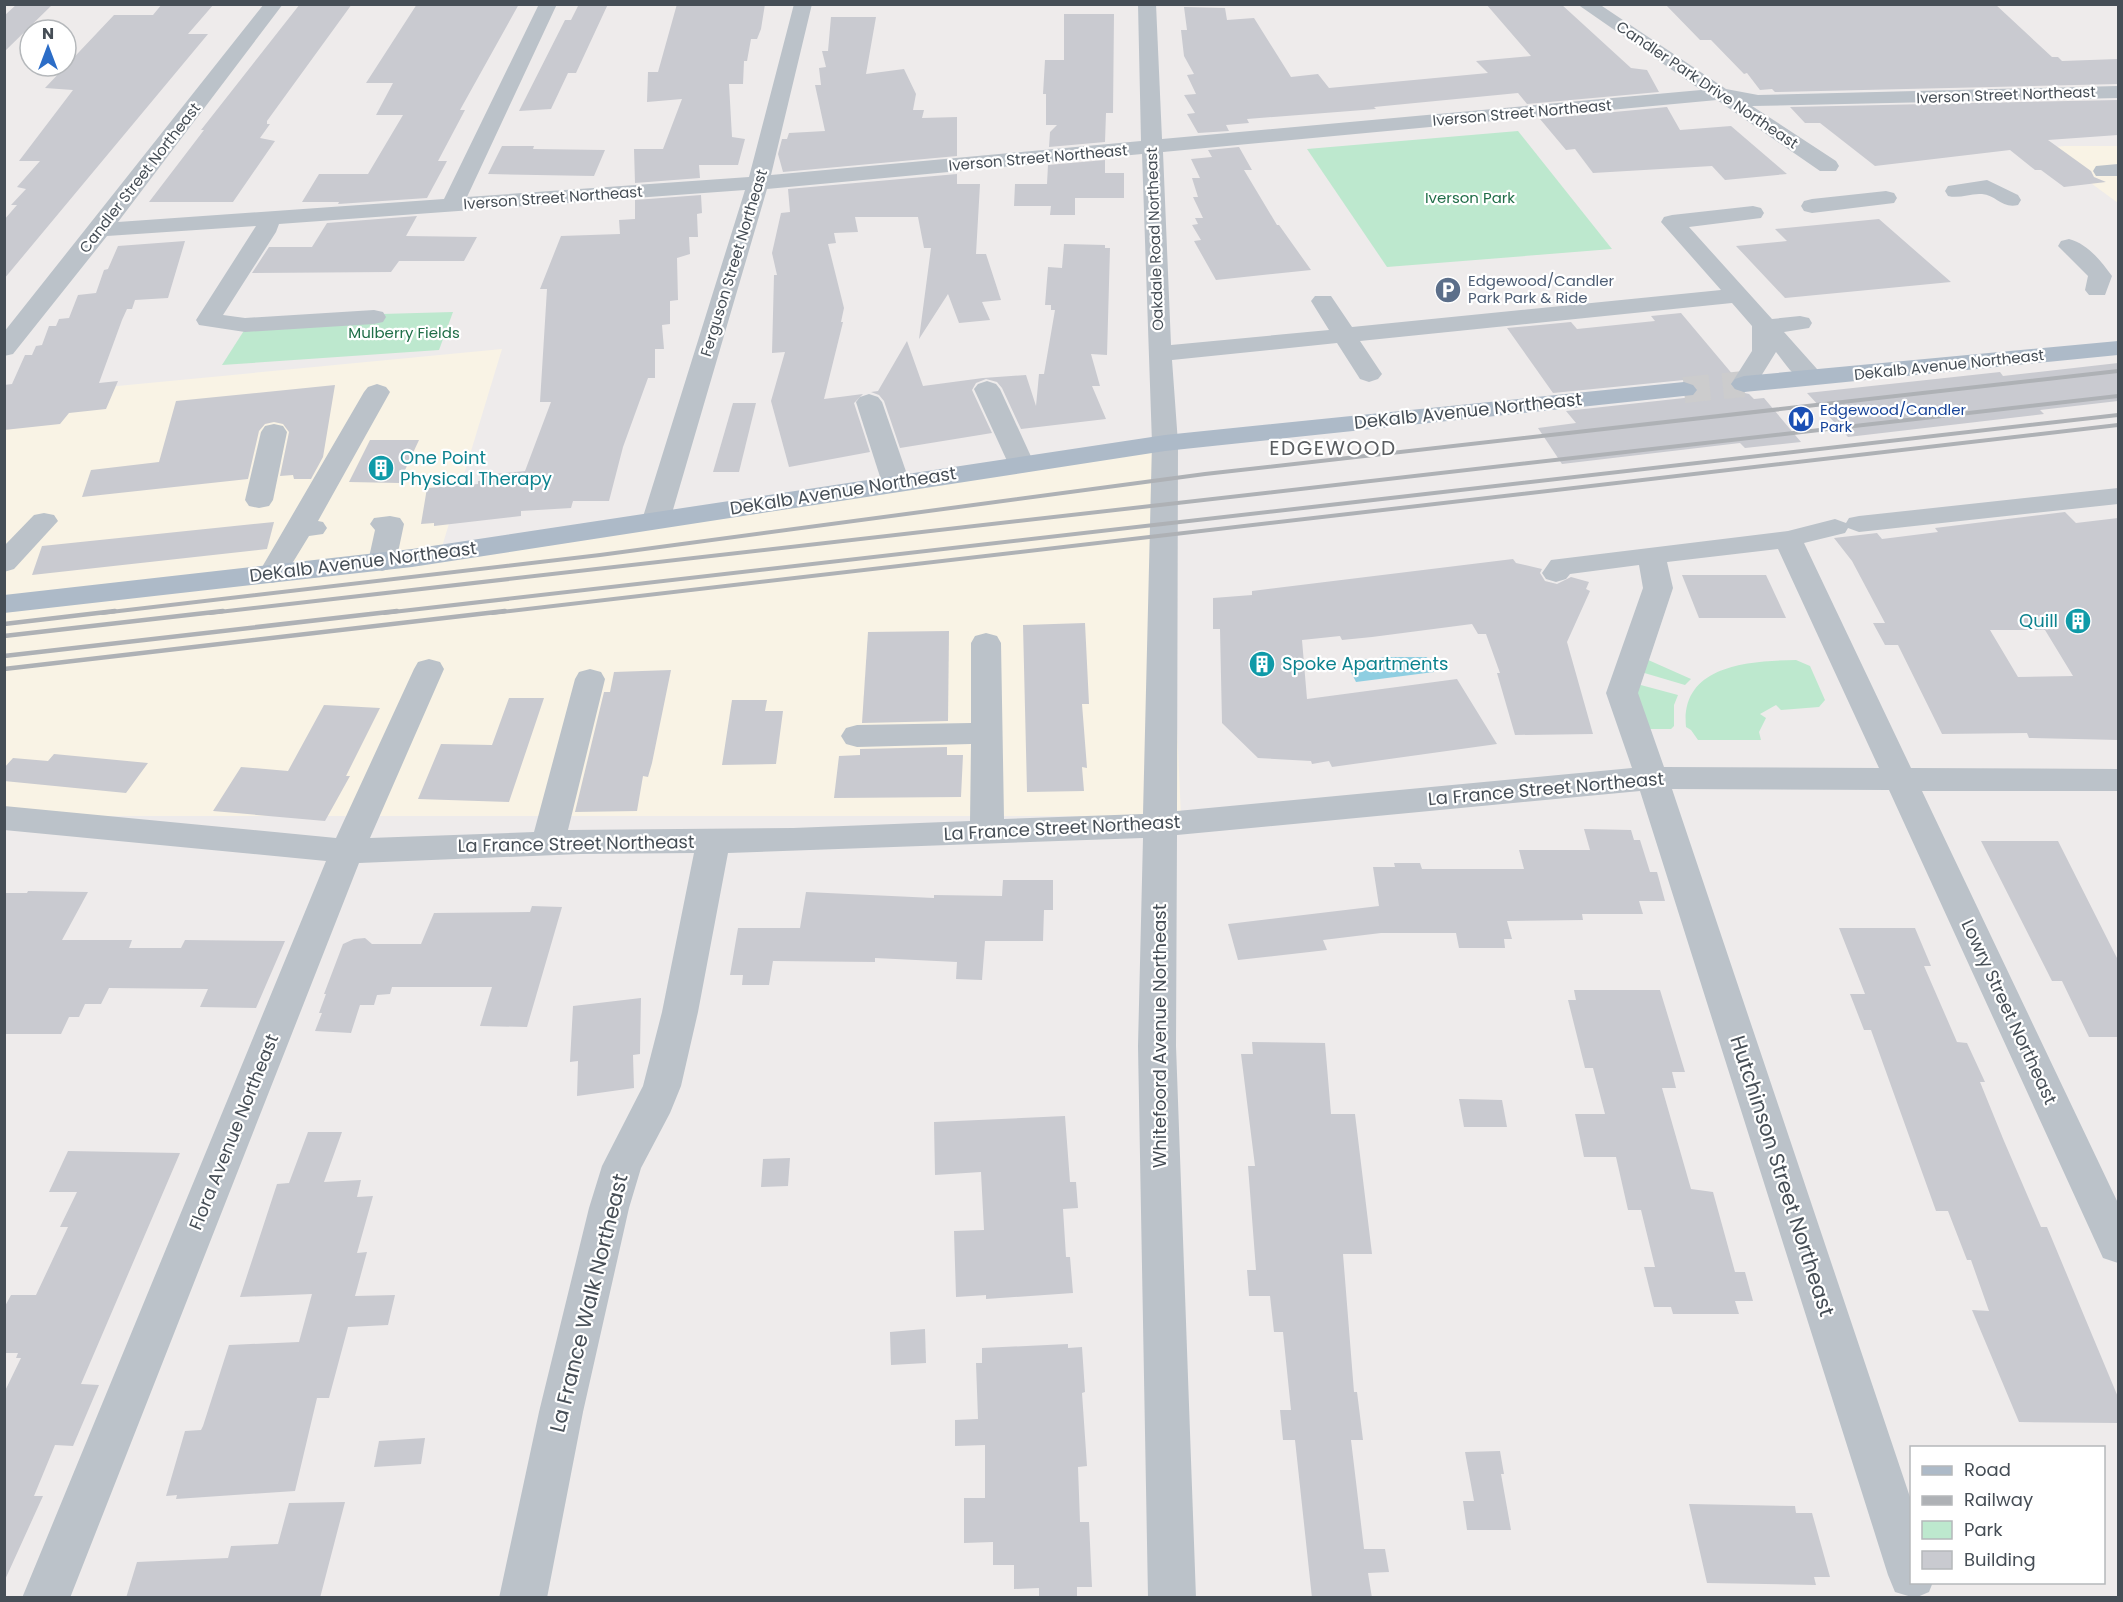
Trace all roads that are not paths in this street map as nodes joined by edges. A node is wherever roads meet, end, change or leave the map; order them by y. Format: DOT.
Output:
graph roads {
  1 [pos="274,4"];
  2 [pos="548,4"];
  3 [pos="803,4"];
  4 [pos="1146,4"];
  5 [pos="1586,4"];
  6 [pos="2118,92"];
  7 [pos="1722,94"];
  8 [pos="1152,147"];
  9 [pos="1828,166"];
  10 [pos="758,183"];
  11 [pos="1956,191"];
  12 [pos="1886,198"];
  13 [pos="2010,200"];
  14 [pos="452,206"];
  15 [pos="1812,206"];
  16 [pos="1753,213"];
  17 [pos="269,219"];
  18 [pos="100,231"];
  19 [pos="2069,246"];
  20 [pos="2097,290"];
  21 [pos="1735,296"];
  22 [pos="1323,301"];
  23 [pos="1158,316"];
  24 [pos="374,317"];
  25 [pos="1800,323"];
  26 [pos="1764,327"];
  27 [pos="1346,334"];
  28 [pos="1247,345"];
  29 [pos="2118,348"];
  30 [pos="4,349"];
  31 [pos="1159,354"];
  32 [pos="1369,374"];
  33 [pos="1812,378"];
  34 [pos="1744,384"];
  35 [pos="987,389"];
  36 [pos="1684,390"];
  37 [pos="377,392"];
  38 [pos="869,402"];
  39 [pos="274,432"];
  40 [pos="1164,459"];
  41 [pos="1021,464"];
  42 [pos="896,483"];
  43 [pos="2118,496"];
  44 [pos="259,500"];
  45 [pos="656,520"];
  46 [pos="44,521"];
  47 [pos="384,524"];
  48 [pos="1788,539"];
  49 [pos="1651,555"];
  50 [pos="382,562"];
  51 [pos="4,563"];
  52 [pos="1556,573"];
  53 [pos="272,574"];
  54 [pos="4,603"];
  55 [pos="986,643"];
  56 [pos="429,669"];
  57 [pos="590,679"];
  58 [pos="987,733"];
  59 [pos="857,736"];
  60 [pos="1652,778"];
  61 [pos="1900,779"];
  62 [pos="2118,780"];
  63 [pos="4,818"];
  64 [pos="1159,825"];
  65 [pos="987,831"];
  66 [pos="713,841"];
  67 [pos="548,844"];
  68 [pos="347,851"];
  69 [pos="2118,1245"];
  70 [pos="1910,1572"];
  71 [pos="46,1598"];
  72 [pos="524,1598"];
  73 [pos="1172,1598"];
  1 -- 18 [label="street, Candler Street Northeast"];
  2 -- 14 [label="street"];
  3 -- 10 [label="street, Ferguson Street Northeast"];
  4 -- 8 [label="street, Oakdale Road Northeast"];
  5 -- 7 [label="street, Candler Park Drive Northeast"];
  6 -- 7 [label="street, Iverson Street Northeast"];
  7 -- 8 [label="street, Iverson Street Northeast"];
  7 -- 9 [label="street, Candler Park Drive Northeast"];
  8 -- 10 [label="street, Iverson Street Northeast"];
  8 -- 23 [label="street, Oakdale Road Northeast"];
  10 -- 14 [label="street, Iverson Street Northeast"];
  10 -- 45 [label="street, Ferguson Street Northeast"];
  11 -- 13 [label="street"];
  12 -- 15 [label="street"];
  14 -- 17 [label="street, Iverson Street Northeast"];
  16 -- 21 [label="street"];
  17 -- 18 [label="street, Iverson Street Northeast"];
  17 -- 24 [label="street"];
  18 -- 30 [label="street, Candler Street Northeast"];
  19 -- 20 [label="street"];
  21 -- 26 [label="street"];
  21 -- 27 [label="street"];
  22 -- 27 [label="street"];
  23 -- 28 [label="street"];
  23 -- 31 [label="street, Oakdale Road Northeast"];
  25 -- 26 [label="street"];
  26 -- 33 [label="street"];
  26 -- 34 [label="street"];
  27 -- 28 [label="street"];
  27 -- 32 [label="street"];
  28 -- 31 [label="street"];
  29 -- 33 [label="main road, DeKalb Avenue Northeast"];
  31 -- 40 [label="street, Oakdale Road Northeast"];
  33 -- 34 [label="main road, DeKalb Avenue Northeast"];
  35 -- 41 [label="street"];
  36 -- 40 [label="main road, DeKalb Avenue Northeast"];
  37 -- 53 [label="street"];
  38 -- 42 [label="street"];
  39 -- 44 [label="street"];
  40 -- 41 [label="main road, DeKalb Avenue Northeast"];
  40 -- 64 [label="street, Whitefoord Avenue Northeast"];
  41 -- 42 [label="main road, DeKalb Avenue Northeast"];
  42 -- 45 [label="main road, DeKalb Avenue Northeast"];
  43 -- 48 [label="street"];
  45 -- 50 [label="main road, DeKalb Avenue Northeast"];
  46 -- 51 [label="street"];
  47 -- 50 [label="street"];
  48 -- 49 [label="street"];
  48 -- 61 [label="street, Lowry Street Northeast"];
  49 -- 52 [label="street"];
  49 -- 60 [label="street, Hutchinson Street Northeast"];
  50 -- 53 [label="main road, DeKalb Avenue Northeast"];
  53 -- 54 [label="main road, DeKalb Avenue Northeast"];
  55 -- 58 [label="street"];
  56 -- 68 [label="street, Flora Avenue Northeast"];
  57 -- 67 [label="street"];
  58 -- 59 [label="street"];
  58 -- 65 [label="street"];
  60 -- 61 [label="street, La France Street Northeast"];
  60 -- 64 [label="street, La France Street Northeast"];
  60 -- 70 [label="street, Hutchinson Street Northeast"];
  61 -- 62 [label="street, La France Street Northeast"];
  61 -- 69 [label="street, Lowry Street Northeast"];
  63 -- 68 [label="street, La France Street Northeast"];
  64 -- 65 [label="street, La France Street Northeast"];
  64 -- 73 [label="street, Whitefoord Avenue Northeast"];
  65 -- 66 [label="street, La France Street Northeast"];
  66 -- 67 [label="street, La France Street Northeast"];
  66 -- 72 [label="street, La France Walk Northeast"];
  67 -- 68 [label="street, La France Street Northeast"];
  68 -- 71 [label="street, Flora Avenue Northeast"];
}
